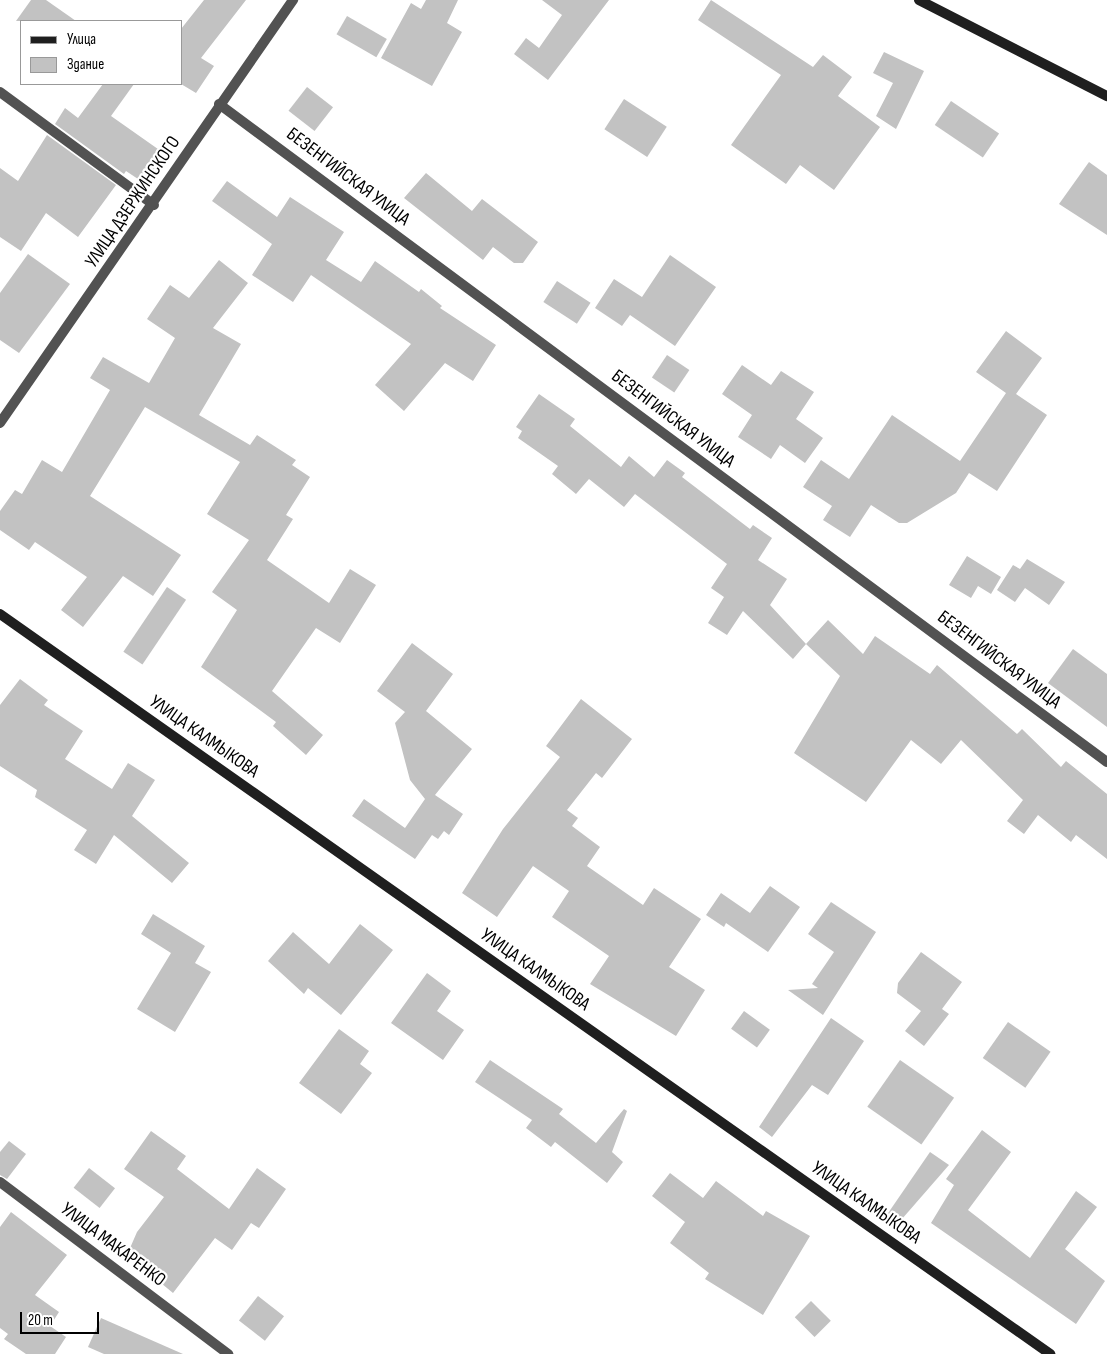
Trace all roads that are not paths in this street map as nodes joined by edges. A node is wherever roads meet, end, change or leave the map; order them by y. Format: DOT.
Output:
graph roads {
  1 [pos="293,0"];
  2 [pos="919,0"];
  3 [pos="0,92"];
  4 [pos="1107,96"];
  5 [pos="219,104"];
  6 [pos="154,205"];
  7 [pos="0,423"];
  8 [pos="0,614"];
  9 [pos="1107,762"];
  10 [pos="0,1182"];
  11 [pos="228,1354"];
  12 [pos="1050,1354"];
  1 -- 5 [label="street, УЛИЦА ДЗЕРЖИНСКОГО"];
  2 -- 4 [label="street"];
  3 -- 6 [label="street"];
  5 -- 6 [label="street, УЛИЦА ДЗЕРЖИНСКОГО"];
  5 -- 9 [label="street, БЕЗЕНГИЙСКАЯ УЛИЦА"];
  6 -- 7 [label="street, УЛИЦА ДЗЕРЖИНСКОГО"];
  8 -- 12 [label="street, УЛИЦА КАЛМЫКОВА"];
  10 -- 11 [label="street, УЛИЦА МАКАРЕНКО"];
}
